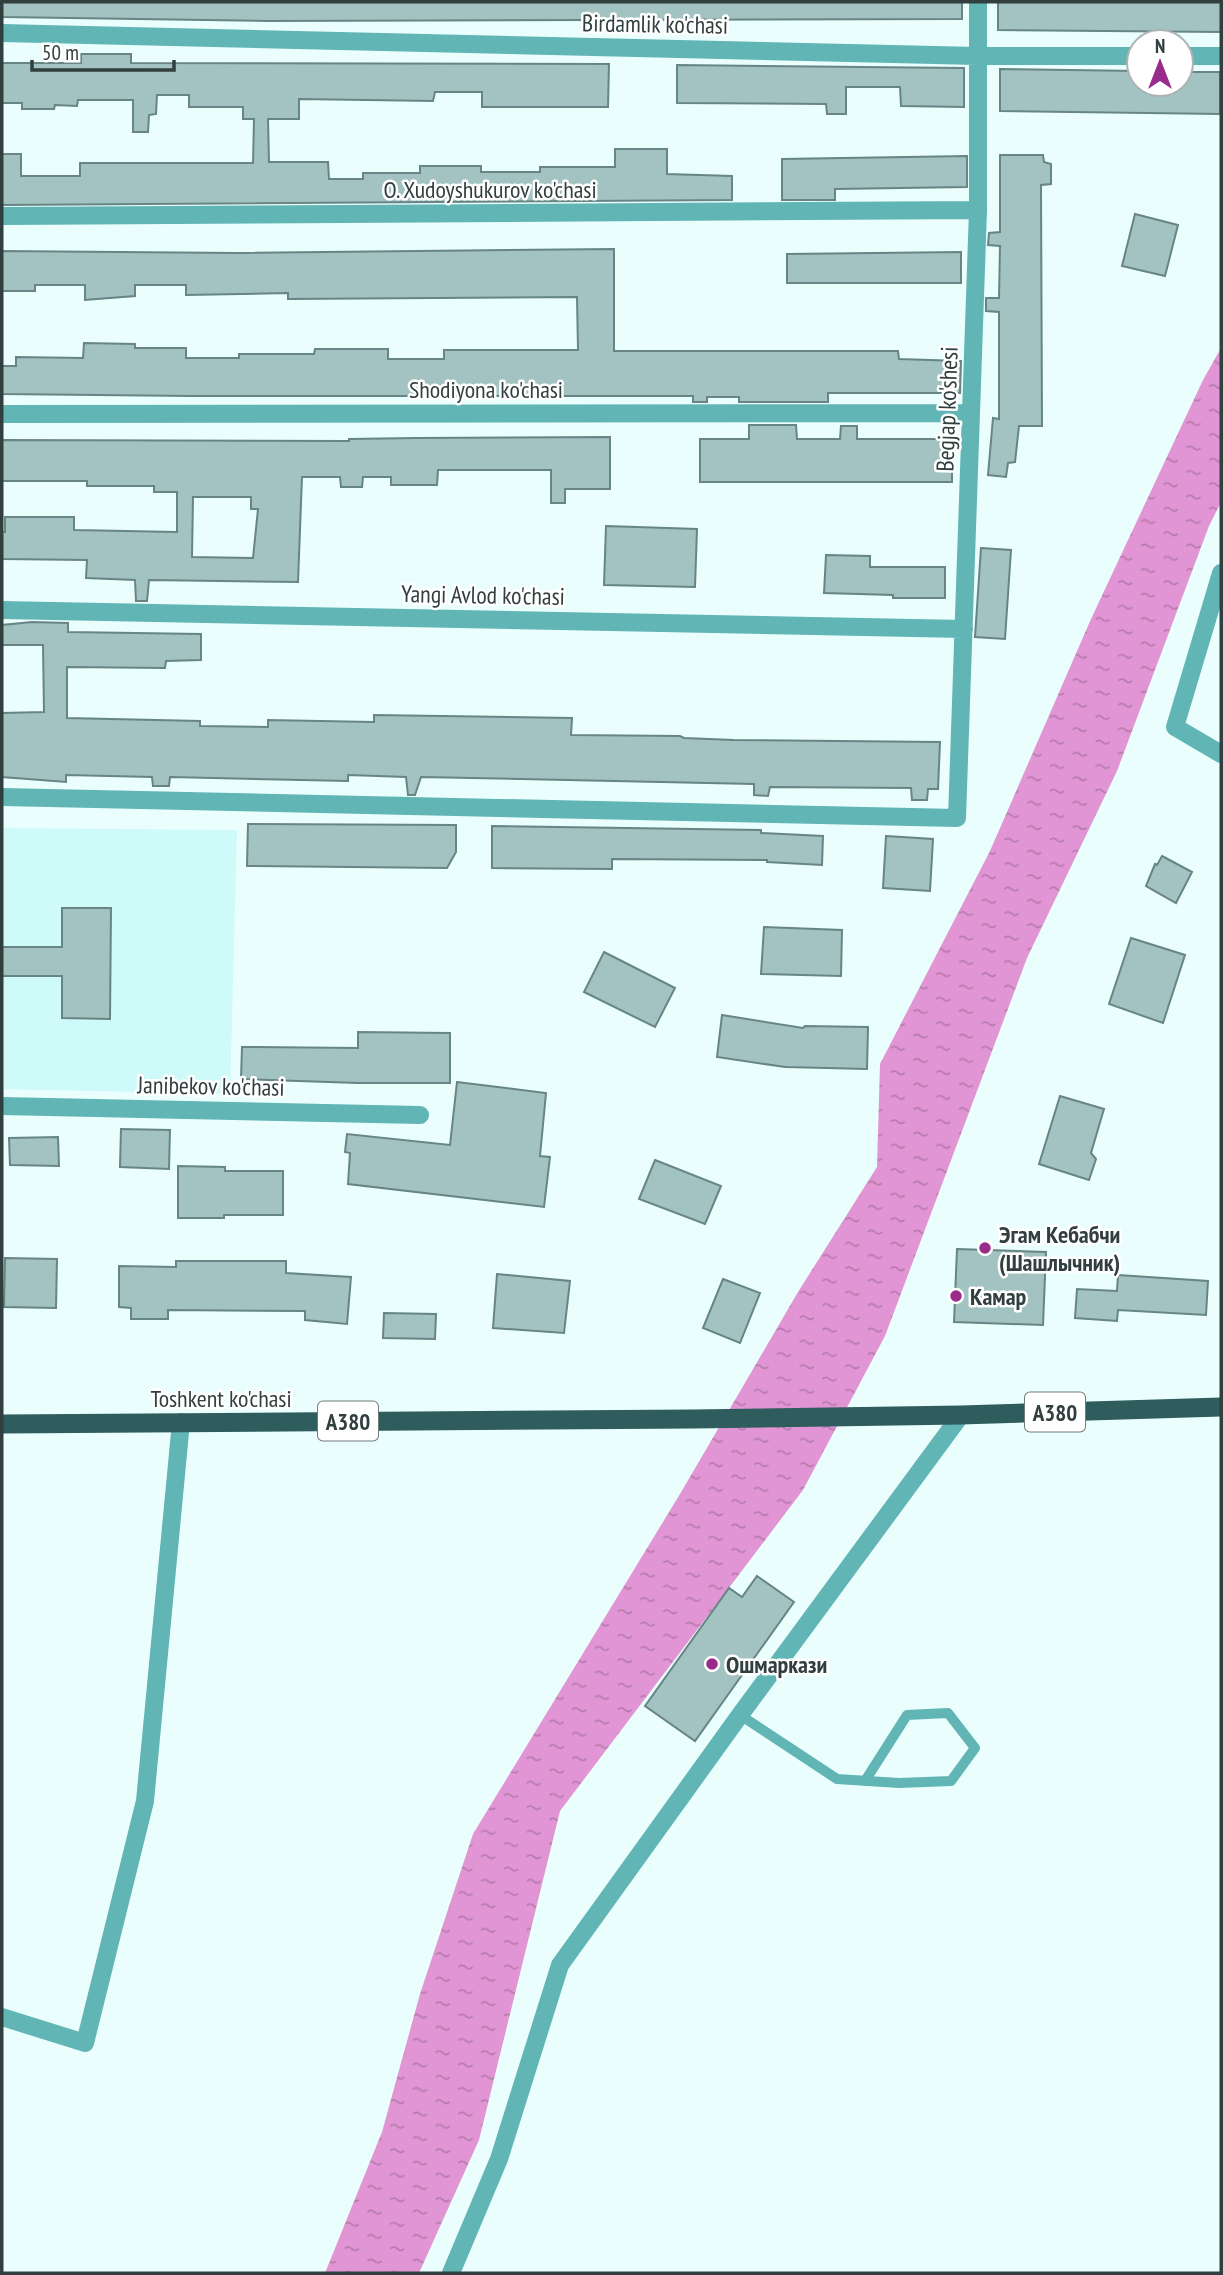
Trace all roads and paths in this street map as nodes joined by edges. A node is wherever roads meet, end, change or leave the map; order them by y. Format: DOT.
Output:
graph roads {
  1 [pos="978,2"];
  2 [pos="2,33"];
  3 [pos="978,56"];
  4 [pos="1125,56"];
  5 [pos="1195,56"];
  6 [pos="1221,56"];
  7 [pos="978,210"];
  8 [pos="2,216"];
  9 [pos="971,413"];
  10 [pos="2,414"];
  11 [pos="1221,573"];
  12 [pos="2,610"];
  13 [pos="964,629"];
  14 [pos="1221,754"];
  15 [pos="2,797"];
  16 [pos="2,1106"];
  17 [pos="419,1115"];
  18 [pos="1221,1407"];
  19 [pos="961,1415"];
  20 [pos="181,1422"];
  21 [pos="2,1424"];
  22 [pos="740,1715"];
  23 [pos="865,1781"];
  24 [pos="2,2017"];
  25 [pos="451,2273"];
  1 -- 3 [label="street, Begjap ko'shesi"];
  2 -- 3 [label="street, Birdamlik ko'chasi"];
  3 -- 4 [label="street, Birdamlik ko'chasi"];
  3 -- 7 [label="street, Begjap ko'shesi"];
  5 -- 6 [label="street"];
  7 -- 8 [label="street, O. Xudoyshukurov ko'chasi"];
  7 -- 9 [label="street, Begjap ko'shesi"];
  9 -- 10 [label="street, Shodiyona ko'chasi"];
  9 -- 13 [label="street, Begjap ko'shesi"];
  11 -- 14 [label="street"];
  12 -- 13 [label="street, Yangi Avlod ko'chasi"];
  13 -- 15 [label="street, Begjap ko'shesi"];
  16 -- 17 [label="street, Janibekov ko'chasi"];
  18 -- 19 [label="highway, A380"];
  19 -- 20 [label="highway, Toshkent ko'chasi / A380"];
  19 -- 22 [label="street"];
  20 -- 21 [label="highway, Toshkent ko'chasi / A380"];
  20 -- 24 [label="street"];
  22 -- 23 [label="lane"];
  22 -- 25 [label="street"];
  23 -- 23 [label="lane"];
}
